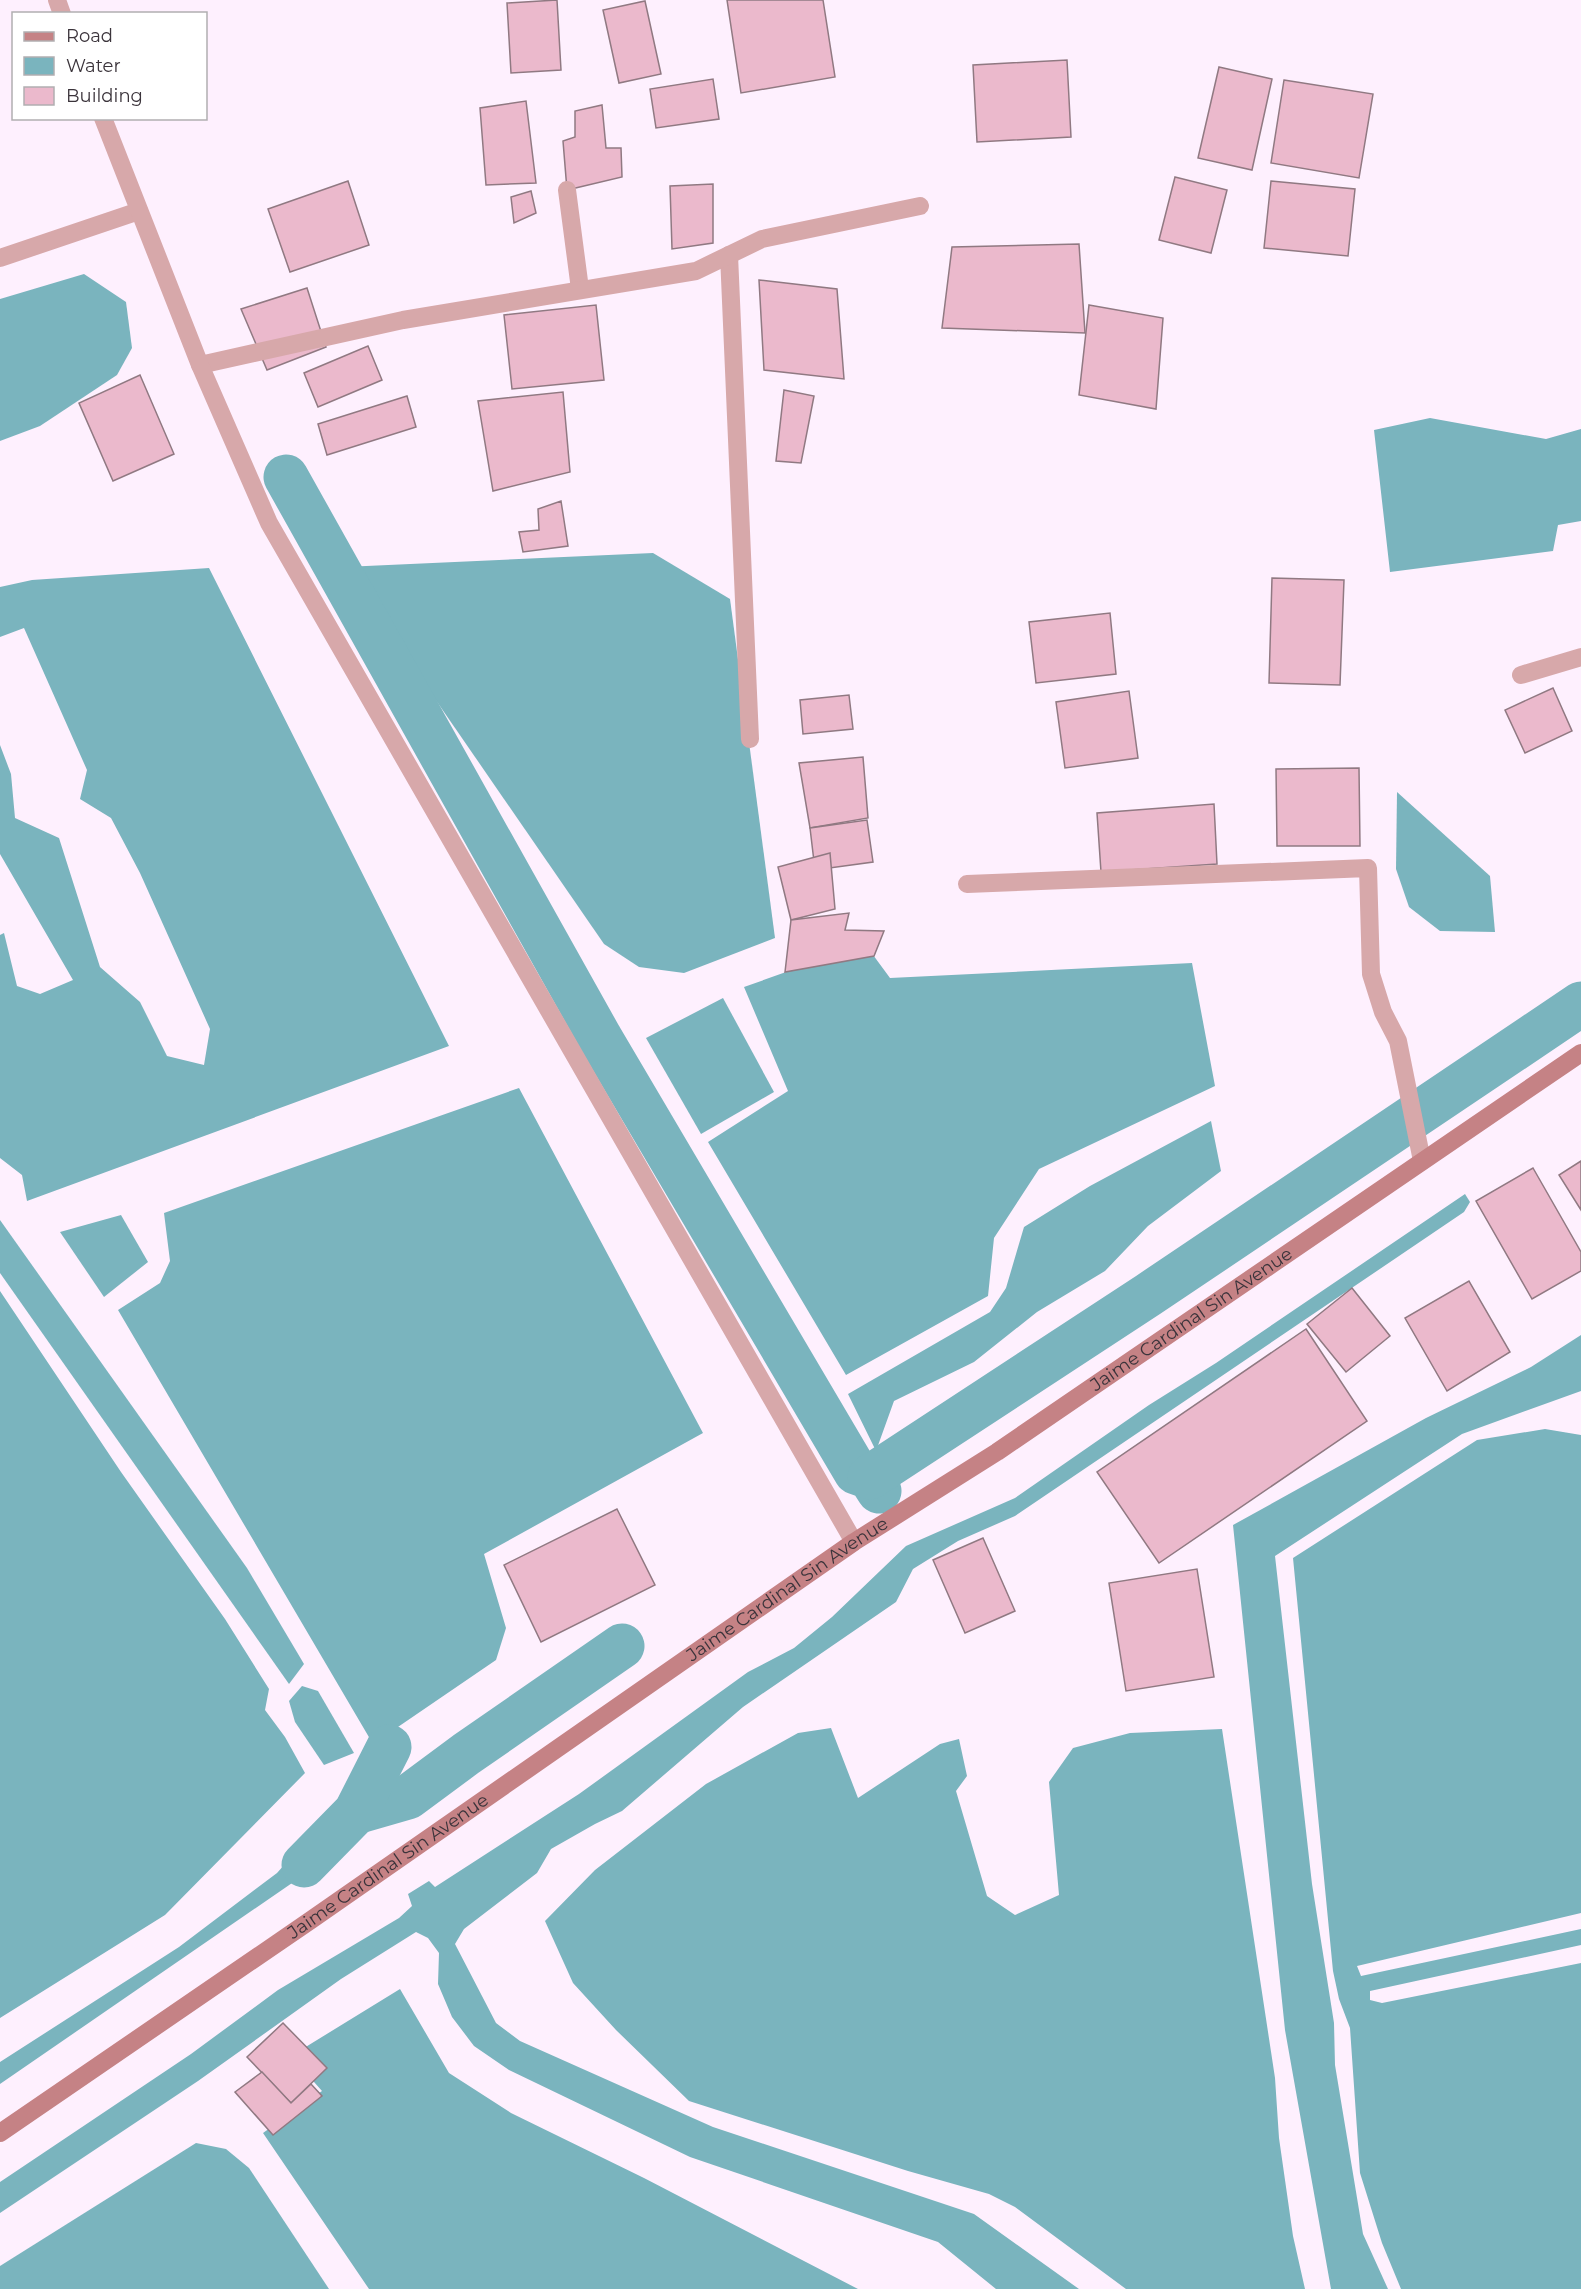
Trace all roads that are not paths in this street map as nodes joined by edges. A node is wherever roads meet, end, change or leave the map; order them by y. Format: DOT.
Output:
graph roads {
  1 [pos="104,120"];
  2 [pos="567,190"];
  3 [pos="920,206"];
  4 [pos="139,211"];
  5 [pos="729,255"];
  6 [pos="0,258"];
  7 [pos="579,289"];
  8 [pos="200,366"];
  9 [pos="1581,657"];
  10 [pos="1521,675"];
  11 [pos="750,739"];
  12 [pos="967,884"];
  13 [pos="1581,1053"];
  14 [pos="1421,1159"];
  15 [pos="854,1542"];
  16 [pos="0,2133"];
  1 -- 4 [label="street"];
  2 -- 7 [label="street"];
  3 -- 5 [label="street"];
  4 -- 6 [label="street"];
  4 -- 8 [label="street"];
  5 -- 7 [label="street"];
  5 -- 11 [label="street"];
  7 -- 8 [label="street"];
  8 -- 15 [label="street"];
  9 -- 10 [label="street"];
  12 -- 14 [label="street"];
  13 -- 14 [label="main road, Jaime Cardinal Sin Avenue"];
  14 -- 15 [label="main road, Jaime Cardinal Sin Avenue"];
  15 -- 16 [label="main road, Jaime Cardinal Sin Avenue"];
}
